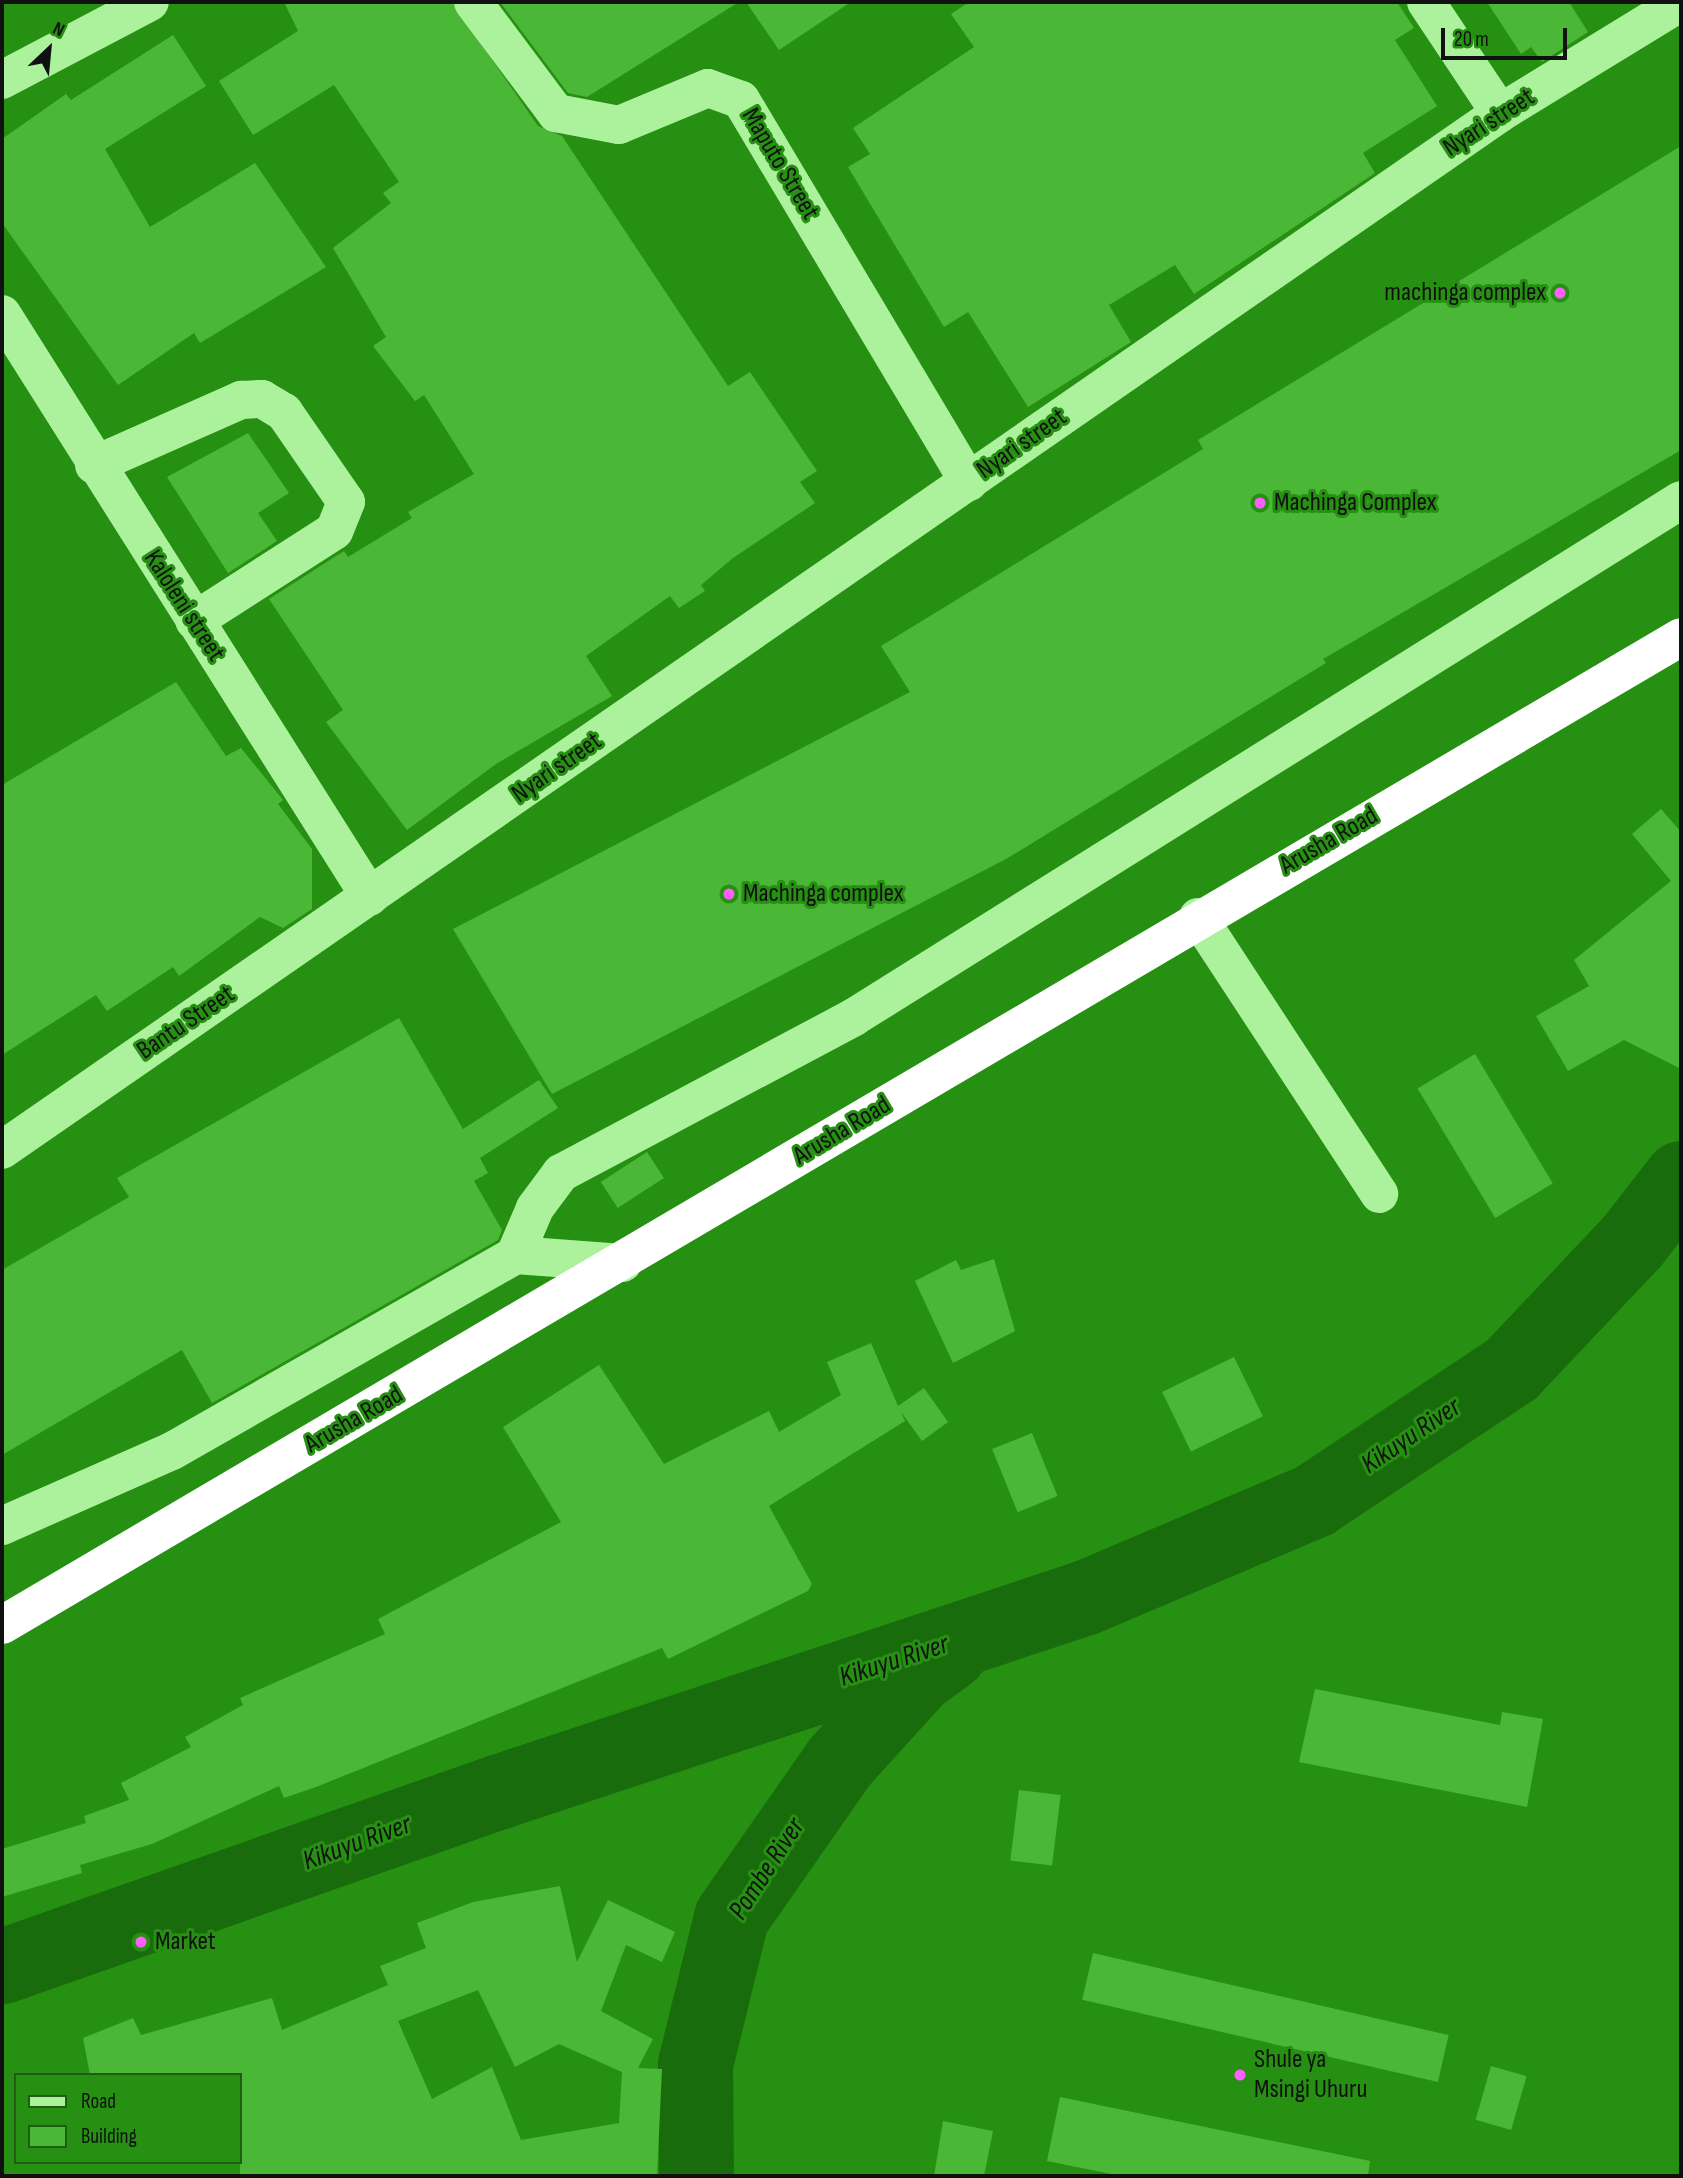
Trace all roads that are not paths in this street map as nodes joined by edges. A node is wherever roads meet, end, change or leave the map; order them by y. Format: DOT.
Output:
graph roads {
  1 [pos="150,2"];
  2 [pos="473,2"];
  3 [pos="1426,2"];
  4 [pos="1681,2"];
  5 [pos="2,80"];
  6 [pos="1500,113"];
  7 [pos="2,314"];
  8 [pos="94,465"];
  9 [pos="969,482"];
  10 [pos="1681,500"];
  11 [pos="194,621"];
  12 [pos="1681,637"];
  13 [pos="370,897"];
  14 [pos="1198,917"];
  15 [pos="2,1150"];
  16 [pos="1379,1194"];
  17 [pos="514,1255"];
  18 [pos="623,1263"];
  19 [pos="2,1526"];
  20 [pos="2,1625"];
  1 -- 5 [label="street"];
  2 -- 9 [label="street, Maputo Street"];
  3 -- 6 [label="street"];
  4 -- 6 [label="street, Nyari street"];
  6 -- 9 [label="street, Nyari street"];
  7 -- 8 [label="street, Kaloleni street"];
  8 -- 11 [label="street, Kaloleni street"];
  8 -- 11 [label="street"];
  9 -- 13 [label="street, Nyari street"];
  10 -- 17 [label="street"];
  11 -- 13 [label="street, Kaloleni street"];
  12 -- 14 [label="highway, Arusha Road"];
  13 -- 15 [label="street, Bantu Street"];
  14 -- 16 [label="street"];
  14 -- 18 [label="highway, Arusha Road"];
  17 -- 18 [label="street"];
  17 -- 19 [label="street"];
  18 -- 20 [label="highway, Arusha Road"];
}
